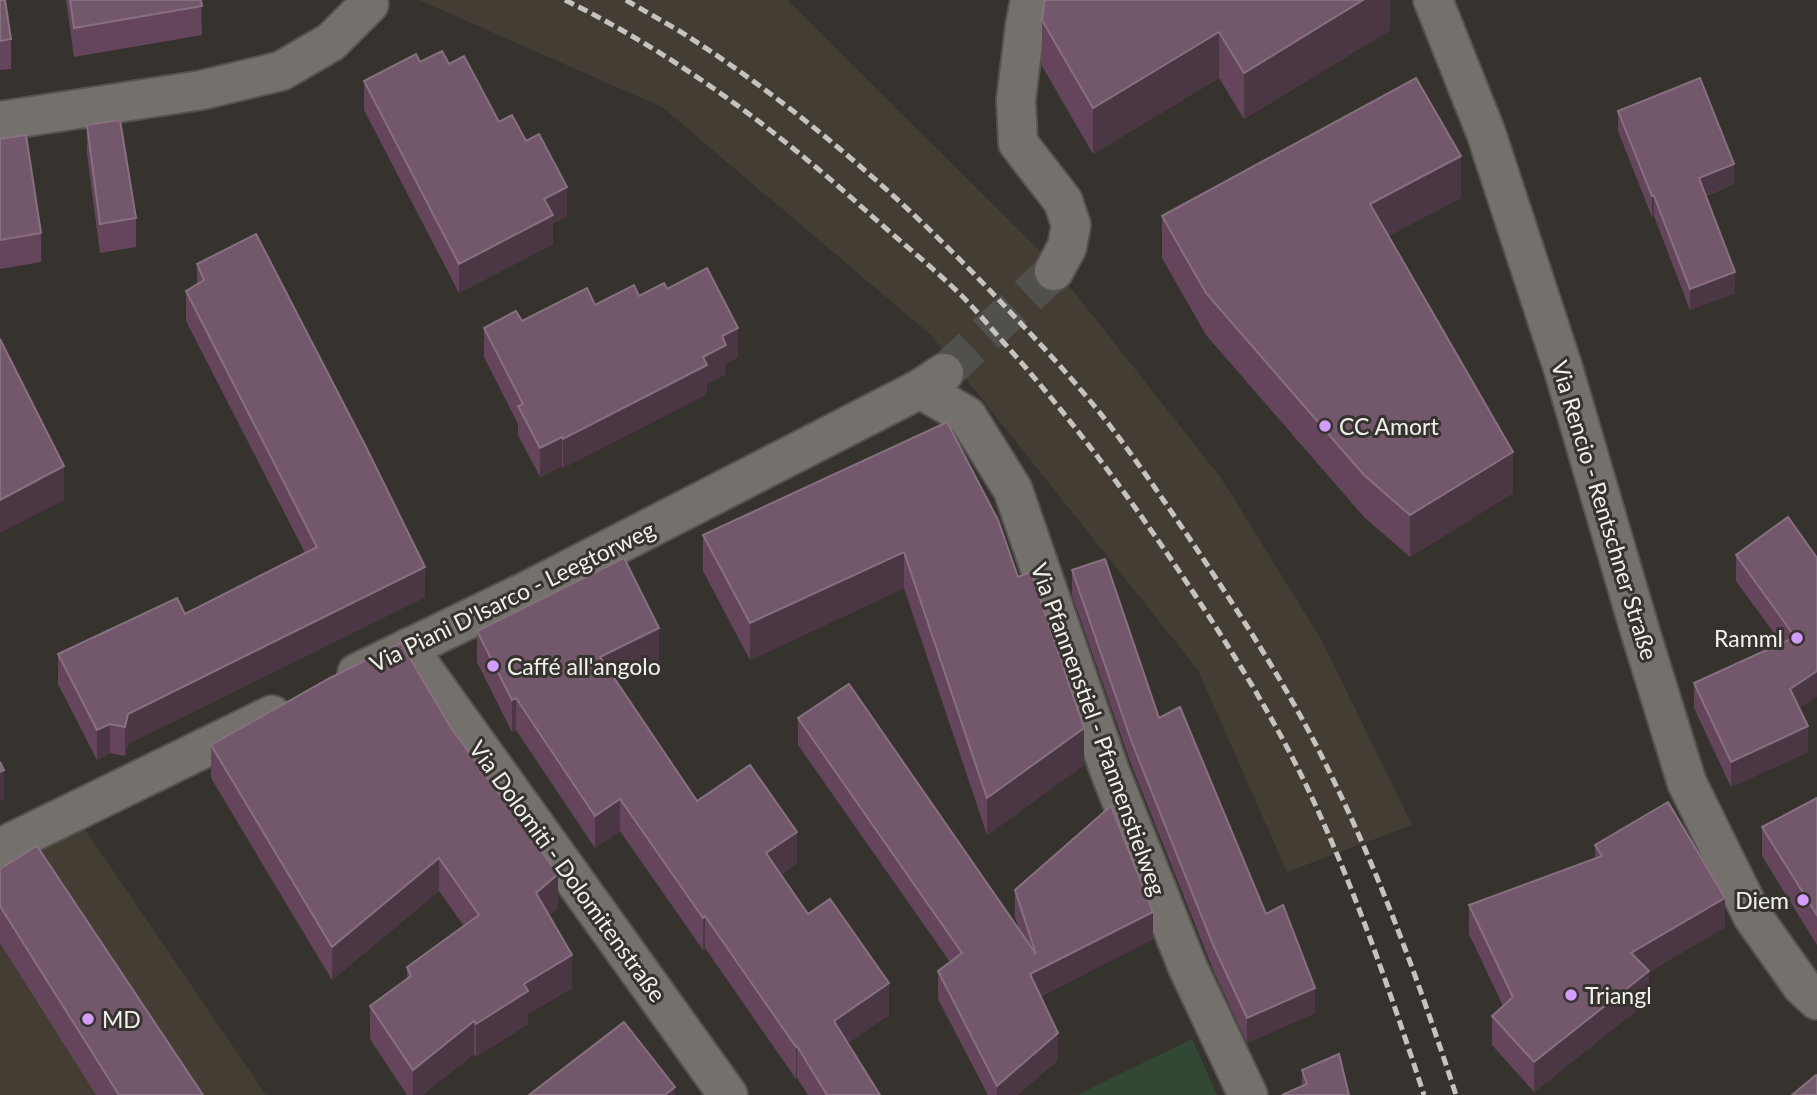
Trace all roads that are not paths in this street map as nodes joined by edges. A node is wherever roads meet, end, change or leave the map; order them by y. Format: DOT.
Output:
graph roads {
  1 [pos="1030,0"];
  2 [pos="1433,0"];
  3 [pos="369,4"];
  4 [pos="0,121"];
  5 [pos="1055,271"];
  6 [pos="932,381"];
  7 [pos="408,648"];
  8 [pos="0,848"];
  9 [pos="1817,1000"];
  10 [pos="728,1095"];
  11 [pos="1248,1095"];
  1 -- 5 [label="street"];
  2 -- 9 [label="street, Via Rencio - Rentschner Straße"];
  3 -- 4 [label="street"];
  6 -- 7 [label="street, Via Piani D'Isarco - Leegtorweg"];
  6 -- 11 [label="street, Via Pfannenstiel - Pfannenstielweg"];
  7 -- 8 [label="street, Via Piani D'Isarco - Leegtorweg"];
  7 -- 10 [label="street, Via Dolomiti - Dolomitenstraße"];
}
